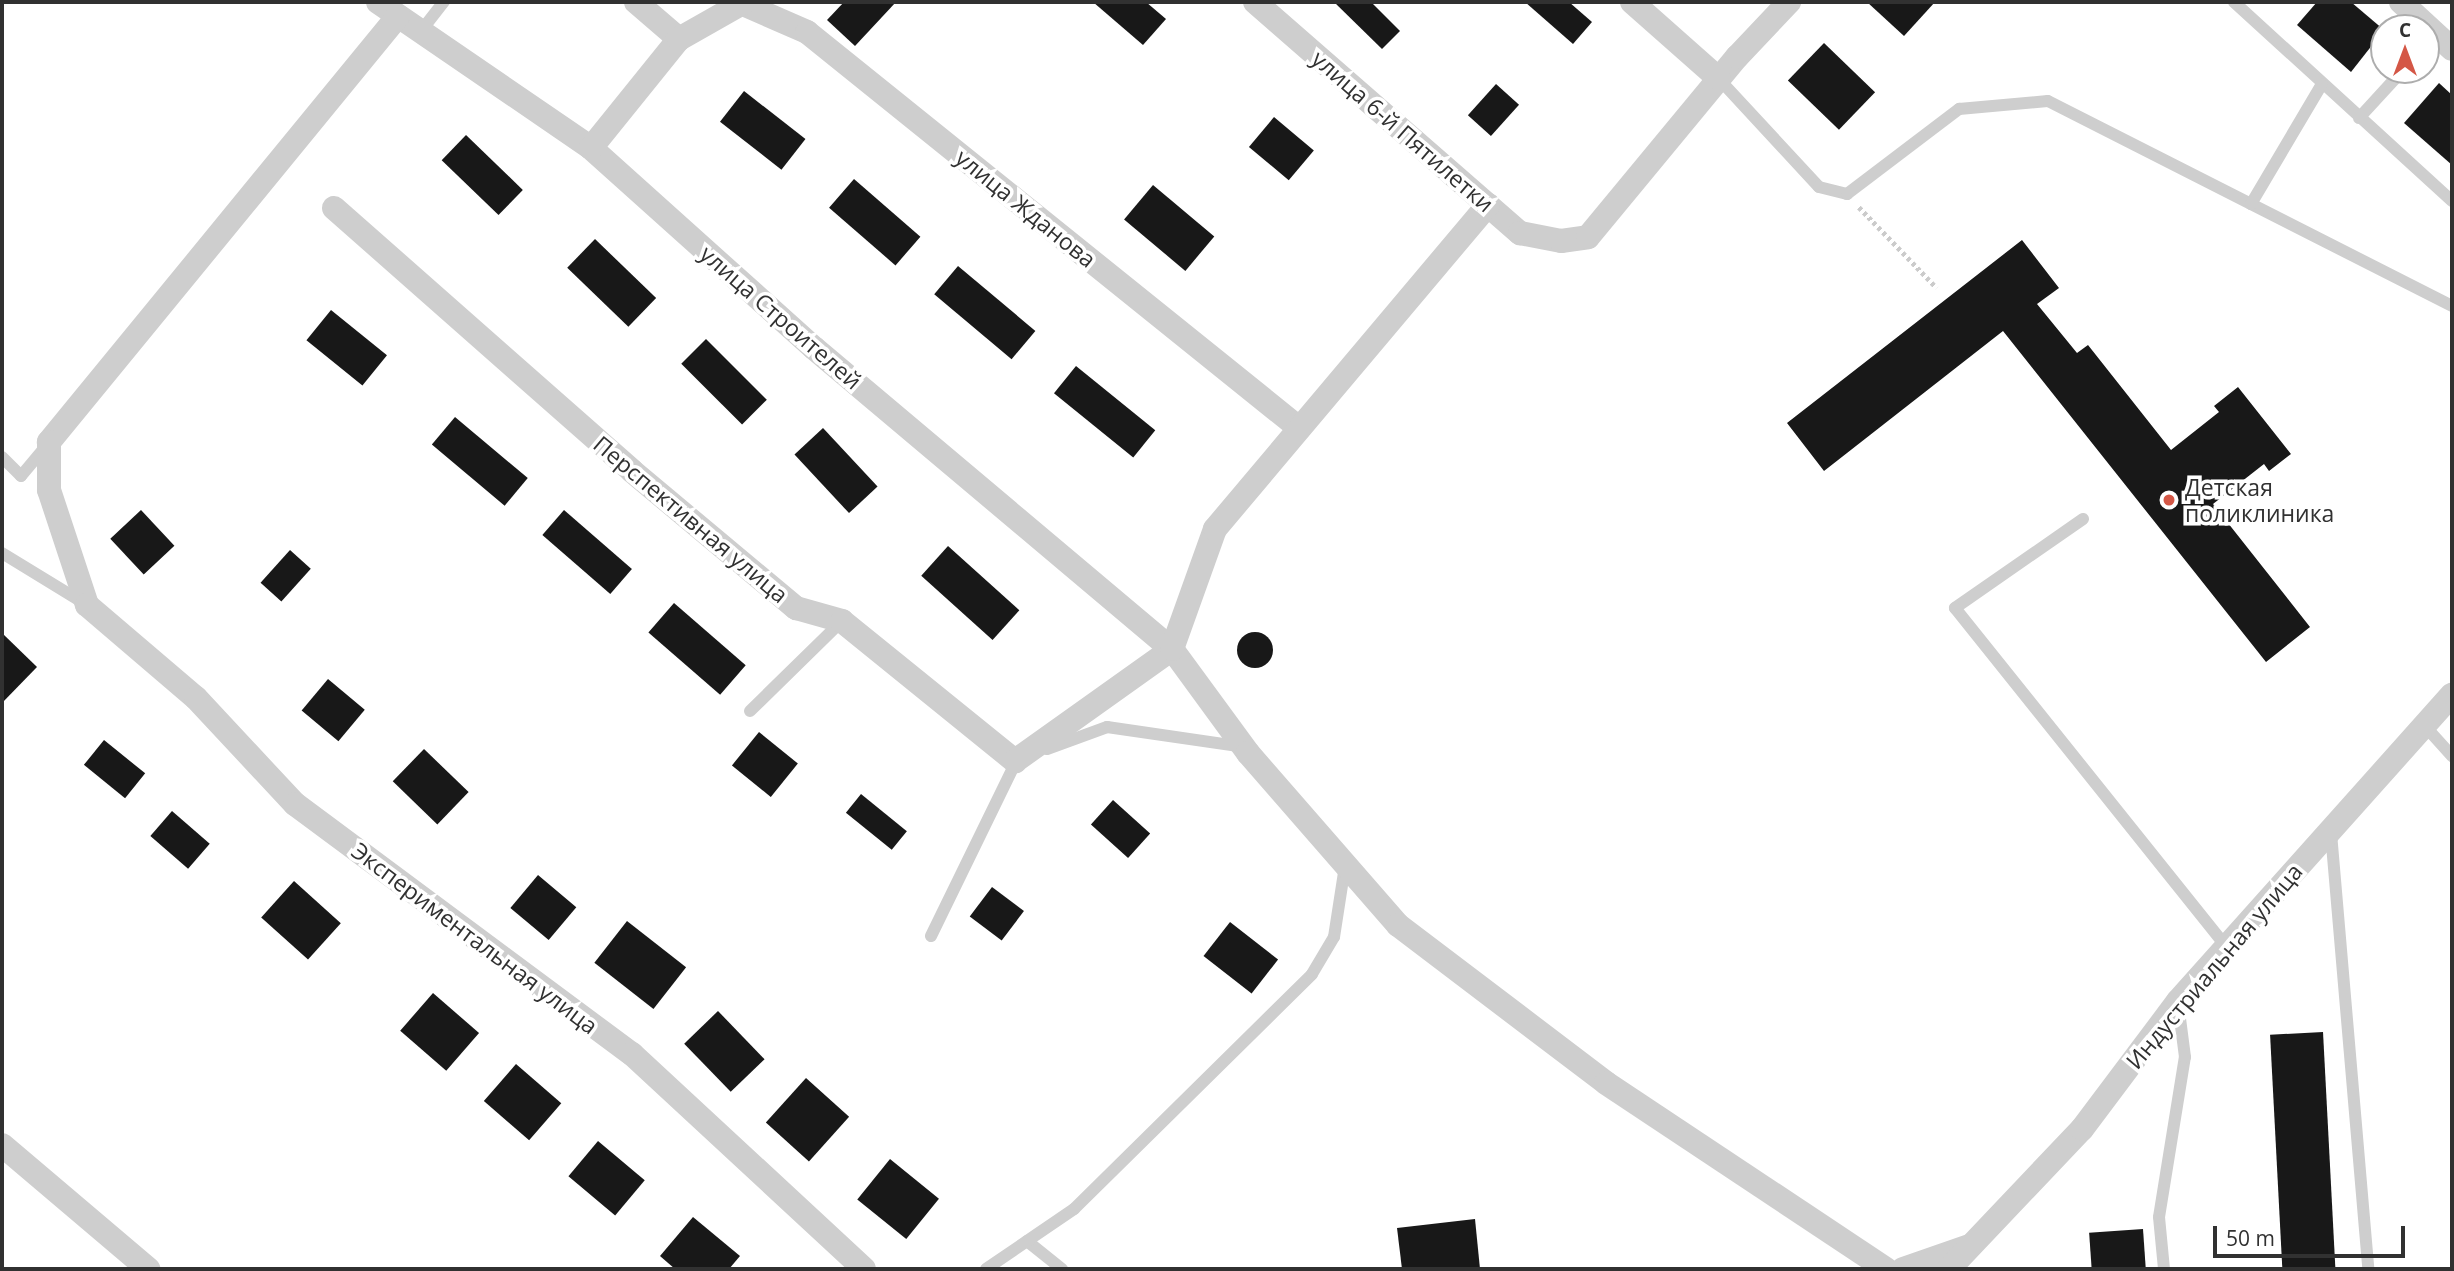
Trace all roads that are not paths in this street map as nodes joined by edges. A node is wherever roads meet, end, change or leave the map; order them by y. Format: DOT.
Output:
graph roads {
  1 [pos="444,2"];
  2 [pos="636,2"];
  3 [pos="1255,2"];
  4 [pos="1632,2"];
  5 [pos="1789,2"];
  6 [pos="2234,2"];
  7 [pos="744,3"];
  8 [pos="388,9"];
  9 [pos="421,31"];
  10 [pos="679,39"];
  11 [pos="1719,79"];
  12 [pos="2322,84"];
  13 [pos="2390,84"];
  14 [pos="2359,118"];
  15 [pos="591,148"];
  16 [pos="2452,201"];
  17 [pos="2251,204"];
  18 [pos="1488,205"];
  19 [pos="334,208"];
  20 [pos="2452,306"];
  21 [pos="1299,428"];
  22 [pos="49,442"];
  23 [pos="2,457"];
  24 [pos="2082,519"];
  25 [pos="2,553"];
  26 [pos="87,605"];
  27 [pos="842,621"];
  28 [pos="1172,649"];
  29 [pos="2452,695"];
  30 [pos="750,711"];
  31 [pos="2424,725"];
  32 [pos="1244,747"];
  33 [pos="2452,756"];
  34 [pos="1015,761"];
  35 [pos="2330,829"];
  36 [pos="1345,864"];
  37 [pos="931,936"];
  38 [pos="2226,946"];
  39 [pos="2178,1001"];
  40 [pos="2,1145"];
  41 [pos="1027,1241"];
  42 [pos="1973,1245"];
  43 [pos="148,1269"];
  44 [pos="864,1269"];
  45 [pos="986,1269"];
  46 [pos="1062,1269"];
  47 [pos="1886,1269"];
  48 [pos="1903,1269"];
  49 [pos="1949,1269"];
  50 [pos="2164,1269"];
  51 [pos="2368,1269"];
  1 -- 9 [label="lane"];
  2 -- 10 [label="street"];
  3 -- 18 [label="street, улица 6-й Пятилетки"];
  4 -- 11 [label="street"];
  5 -- 11 [label="street"];
  6 -- 12 [label="lane"];
  7 -- 10 [label="street"];
  7 -- 21 [label="street, улица Жданова"];
  8 -- 9 [label="street, улица Строителей"];
  8 -- 22 [label="street"];
  9 -- 15 [label="street, улица Строителей"];
  10 -- 15 [label="street"];
  11 -- 17 [label="lane"];
  11 -- 18 [label="street, улица 6-й Пятилетки"];
  12 -- 14 [label="lane"];
  12 -- 17 [label="lane"];
  13 -- 14 [label="lane"];
  14 -- 16 [label="lane"];
  15 -- 28 [label="street, улица Строителей"];
  17 -- 20 [label="lane"];
  18 -- 21 [label="street"];
  19 -- 27 [label="street, Перспективная улица"];
  21 -- 28 [label="street"];
  22 -- 23 [label="lane"];
  22 -- 26 [label="street"];
  24 -- 38 [label="lane"];
  25 -- 26 [label="lane"];
  26 -- 44 [label="street, Экспериментальная улица"];
  27 -- 30 [label="lane"];
  27 -- 34 [label="street, Перспективная улица"];
  28 -- 32 [label="street, улица Строителей"];
  28 -- 34 [label="street"];
  29 -- 31 [label="street, Индустриальная улица"];
  31 -- 33 [label="lane"];
  31 -- 35 [label="street, Индустриальная улица"];
  32 -- 34 [label="lane"];
  32 -- 36 [label="street, улица Строителей"];
  34 -- 37 [label="lane"];
  35 -- 38 [label="street, Индустриальная улица"];
  35 -- 51 [label="lane"];
  36 -- 41 [label="lane"];
  36 -- 47 [label="street, улица Строителей"];
  38 -- 39 [label="street, Индустриальная улица"];
  39 -- 42 [label="street, Индустриальная улица"];
  39 -- 50 [label="lane"];
  40 -- 43 [label="street"];
  41 -- 45 [label="lane"];
  41 -- 46 [label="lane"];
  42 -- 48 [label="street"];
  42 -- 49 [label="street, Индустриальная улица"];
}
